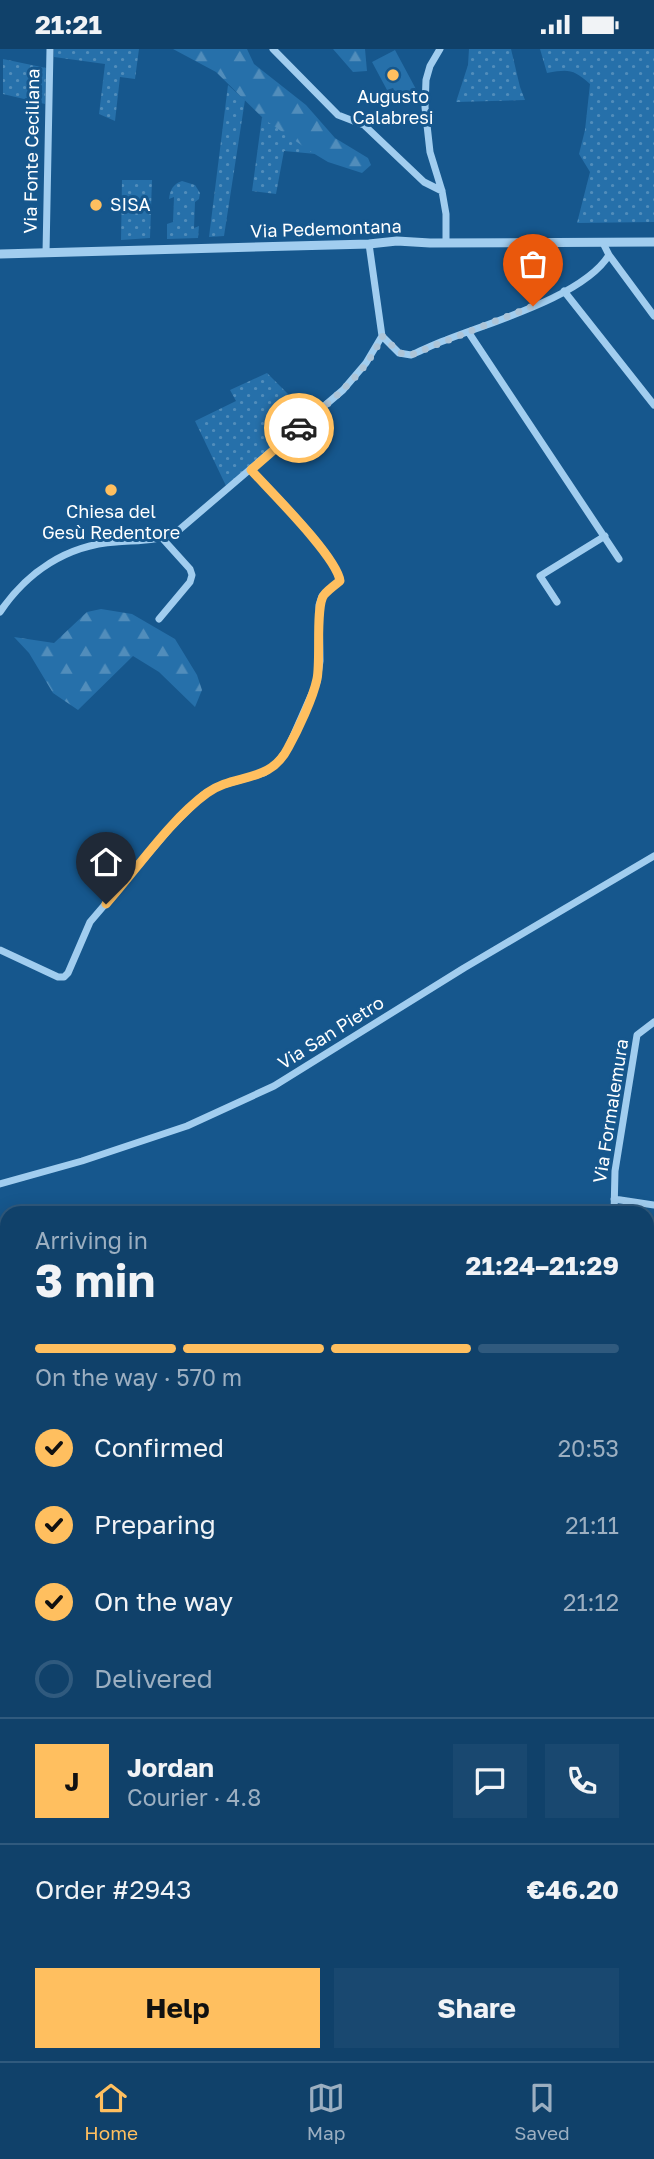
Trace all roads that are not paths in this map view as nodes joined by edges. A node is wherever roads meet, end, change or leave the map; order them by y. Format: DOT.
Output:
graph roads {
  1 [pos="50,49"];
  2 [pos="273,49"];
  3 [pos="440,49"];
  4 [pos="442,191"];
  5 [pos="654,242"];
  6 [pos="446,243"];
  7 [pos="603,243"];
  8 [pos="369,244"];
  9 [pos="46,253"];
  10 [pos="0,254"];
  11 [pos="609,255"];
  12 [pos="564,291"];
  13 [pos="654,316"];
  14 [pos="470,333"];
  15 [pos="382,336"];
  16 [pos="654,405"];
  17 [pos="251,470"];
  18 [pos="604,536"];
  19 [pos="162,538"];
  20 [pos="619,559"];
  21 [pos="10,598"];
  22 [pos="0,601"];
  23 [pos="557,602"];
  24 [pos="0,613"];
  25 [pos="159,619"];
  26 [pos="654,856"];
  27 [pos="0,950"];
  28 [pos="654,1022"];
  29 [pos="0,1184"];
  30 [pos="614,1199"];
  31 [pos="654,1205"];
  32 [pos="614,1206"];
  1 -- 9 [label="street, Via Fonte Ceciliana"];
  2 -- 4 [label="street"];
  3 -- 4 [label="street"];
  4 -- 6 [label="street"];
  5 -- 7 [label="street, Via Pedemontana"];
  6 -- 7 [label="street, Via Pedemontana"];
  6 -- 8 [label="street, Via Pedemontana"];
  7 -- 11 [label="street"];
  8 -- 9 [label="street, Via Pedemontana"];
  8 -- 15 [label="street"];
  9 -- 10 [label="street, Via Pedemontana"];
  11 -- 12 [label="street"];
  11 -- 13 [label="street"];
  12 -- 14 [label="street"];
  12 -- 16 [label="street"];
  14 -- 15 [label="street"];
  14 -- 18 [label="street"];
  15 -- 17 [label="street"];
  17 -- 19 [label="street"];
  17 -- 27 [label="street"];
  18 -- 20 [label="street"];
  18 -- 23 [label="street"];
  19 -- 21 [label="street"];
  19 -- 25 [label="street"];
  21 -- 22 [label="street"];
  21 -- 24 [label="street"];
  26 -- 29 [label="street, Via San Pietro"];
  28 -- 30 [label="street, Via Formalemura"];
  30 -- 31 [label="street"];
  30 -- 32 [label="street, Via Formalemura"];
}
